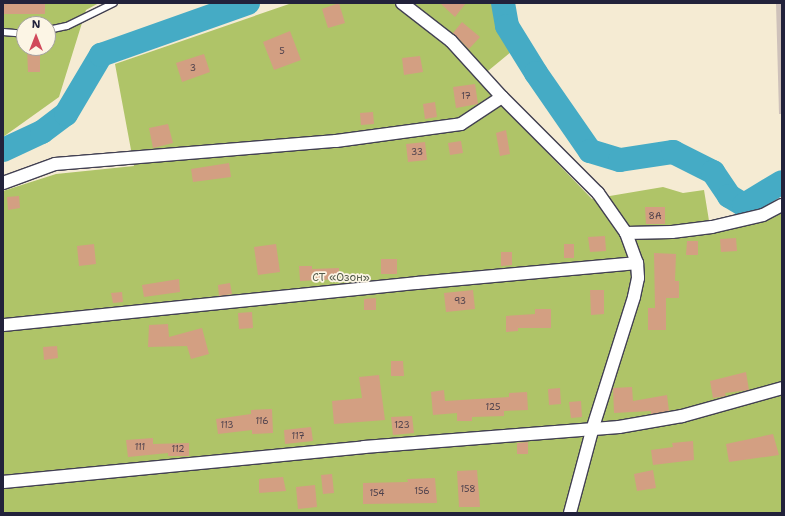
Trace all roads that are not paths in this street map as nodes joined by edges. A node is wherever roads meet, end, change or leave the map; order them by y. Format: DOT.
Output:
graph roads {
  1 [pos="114,3"];
  2 [pos="402,3"];
  3 [pos="56,28"];
  4 [pos="3,32"];
  5 [pos="16,33"];
  6 [pos="502,97"];
  7 [pos="3,183"];
  8 [pos="782,205"];
  9 [pos="626,233"];
  10 [pos="637,263"];
  11 [pos="3,325"];
  12 [pos="782,388"];
  13 [pos="592,427"];
  14 [pos="3,482"];
  15 [pos="570,513"];
  1 -- 3 [label="lane"];
  2 -- 6 [label="street"];
  4 -- 5 [label="lane"];
  6 -- 7 [label="street"];
  6 -- 9 [label="street"];
  8 -- 9 [label="street"];
  9 -- 10 [label="street"];
  10 -- 11 [label="street"];
  10 -- 13 [label="street"];
  12 -- 13 [label="street"];
  13 -- 14 [label="street"];
  13 -- 15 [label="street"];
}
